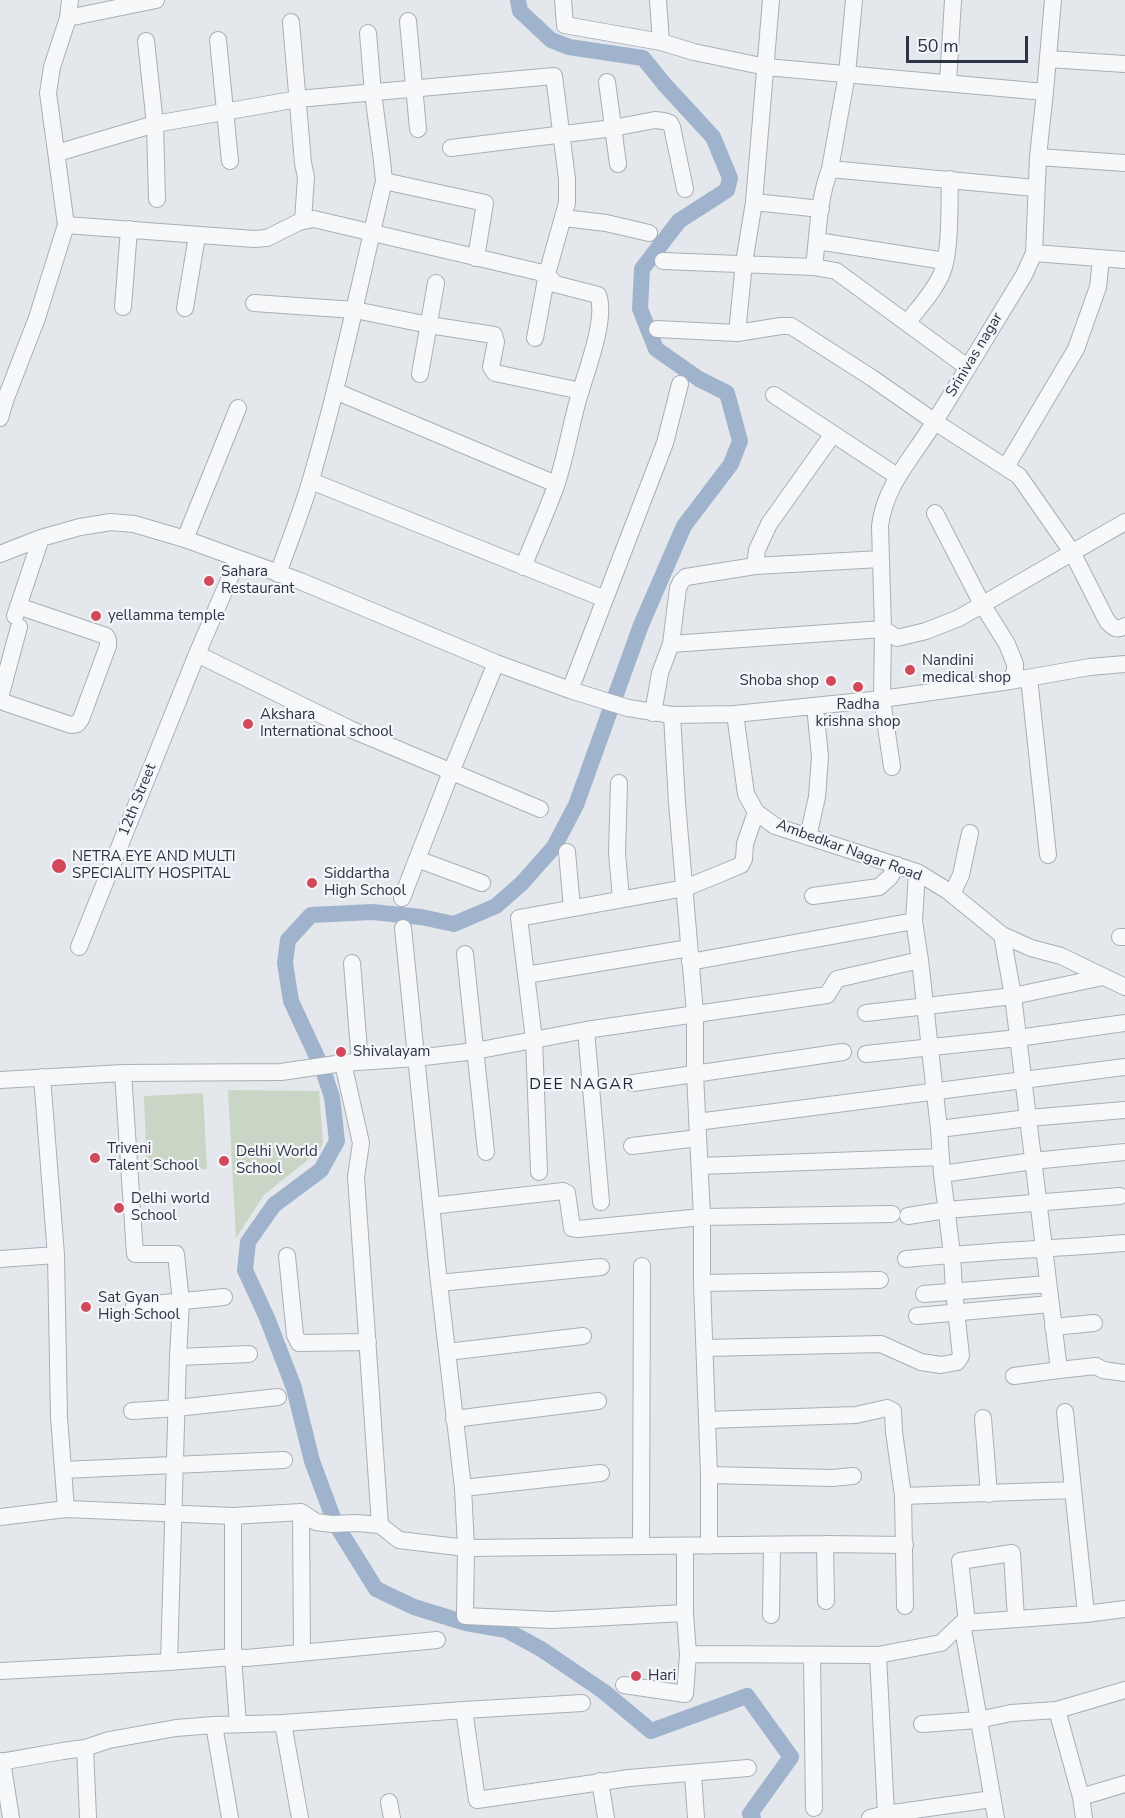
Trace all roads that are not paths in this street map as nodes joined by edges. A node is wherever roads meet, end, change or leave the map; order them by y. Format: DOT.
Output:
graph roads {
  1 [pos="70,0"];
  2 [pos="156,0"];
  3 [pos="562,0"];
  4 [pos="658,0"];
  5 [pos="771,0"];
  6 [pos="854,0"];
  7 [pos="953,0"];
  8 [pos="1053,0"];
  9 [pos="68,18"];
  10 [pos="408,21"];
  11 [pos="291,22"];
  12 [pos="368,33"];
  13 [pos="218,40"];
  14 [pos="146,41"];
  15 [pos="661,42"];
  16 [pos="1048,59"];
  17 [pos="1125,64"];
  18 [pos="766,67"];
  19 [pos="847,74"];
  20 [pos="607,82"];
  21 [pos="948,82"];
  22 [pos="415,88"];
  23 [pos="1045,92"];
  24 [pos="373,93"];
  25 [pos="298,99"];
  26 [pos="225,112"];
  27 [pos="155,124"];
  28 [pos="613,128"];
  29 [pos="418,129"];
  30 [pos="562,134"];
  31 [pos="451,148"];
  32 [pos="57,153"];
  33 [pos="1038,157"];
  34 [pos="230,161"];
  35 [pos="1125,163"];
  36 [pos="618,164"];
  37 [pos="830,169"];
  38 [pos="950,179"];
  39 [pos="384,182"];
  40 [pos="1035,188"];
  41 [pos="686,189"];
  42 [pos="157,199"];
  43 [pos="754,202"];
  44 [pos="821,209"];
  45 [pos="564,218"];
  46 [pos="303,221"];
  47 [pos="66,225"];
  48 [pos="129,230"];
  49 [pos="371,233"];
  50 [pos="649,233"];
  51 [pos="196,236"];
  52 [pos="818,241"];
  53 [pos="1034,254"];
  54 [pos="476,258"];
  55 [pos="1101,259"];
  56 [pos="1125,260"];
  57 [pos="663,261"];
  58 [pos="945,261"];
  59 [pos="744,263"];
  60 [pos="814,267"];
  61 [pos="547,274"];
  62 [pos="436,283"];
  63 [pos="254,303"];
  64 [pos="123,306"];
  65 [pos="186,308"];
  66 [pos="355,310"];
  67 [pos="907,323"];
  68 [pos="429,326"];
  69 [pos="657,329"];
  70 [pos="737,333"];
  71 [pos="534,338"];
  72 [pos="967,367"];
  73 [pos="420,374"];
  74 [pos="680,384"];
  75 [pos="335,391"];
  76 [pos="581,391"];
  77 [pos="774,395"];
  78 [pos="238,408"];
  79 [pos="0,418"];
  80 [pos="935,422"];
  81 [pos="833,434"];
  82 [pos="1006,467"];
  83 [pos="897,476"];
  84 [pos="311,480"];
  85 [pos="556,484"];
  86 [pos="935,513"];
  87 [pos="1125,522"];
  88 [pos="41,538"];
  89 [pos="185,539"];
  90 [pos="1072,552"];
  91 [pos="0,554"];
  92 [pos="238,559"];
  93 [pos="880,560"];
  94 [pos="755,566"];
  95 [pos="523,567"];
  96 [pos="278,574"];
  97 [pos="605,599"];
  98 [pos="982,604"];
  99 [pos="19,619"];
  100 [pos="1125,626"];
  101 [pos="883,629"];
  102 [pos="671,644"];
  103 [pos="197,654"];
  104 [pos="0,659"];
  105 [pos="496,663"];
  106 [pos="1125,664"];
  107 [pos="1029,678"];
  108 [pos="1010,681"];
  109 [pos="570,690"];
  110 [pos="882,699"];
  111 [pos="815,706"];
  112 [pos="653,713"];
  113 [pos="735,714"];
  114 [pos="672,716"];
  115 [pos="892,767"];
  116 [pos="451,772"];
  117 [pos="619,783"];
  118 [pos="540,809"];
  119 [pos="756,812"];
  120 [pos="970,833"];
  121 [pos="808,837"];
  122 [pos="567,852"];
  123 [pos="1047,855"];
  124 [pos="417,860"];
  125 [pos="897,865"];
  126 [pos="917,872"];
  127 [pos="482,883"];
  128 [pos="684,888"];
  129 [pos="952,894"];
  130 [pos="813,896"];
  131 [pos="402,898"];
  132 [pos="621,899"];
  133 [pos="572,908"];
  134 [pos="914,921"];
  135 [pos="403,928"];
  136 [pos="1002,935"];
  137 [pos="79,947"];
  138 [pos="465,954"];
  139 [pos="690,955"];
  140 [pos="920,960"];
  141 [pos="352,963"];
  142 [pos="526,975"];
  143 [pos="1103,977"];
  144 [pos="1125,987"];
  145 [pos="1013,996"];
  146 [pos="926,1005"];
  147 [pos="695,1013"];
  148 [pos="866,1013"];
  149 [pos="1125,1023"];
  150 [pos="586,1030"];
  151 [pos="1018,1038"];
  152 [pos="534,1039"];
  153 [pos="930,1046"];
  154 [pos="475,1051"];
  155 [pos="843,1052"];
  156 [pos="866,1054"];
  157 [pos="416,1058"];
  158 [pos="360,1062"];
  159 [pos="342,1063"];
  160 [pos="1125,1067"];
  161 [pos="123,1073"];
  162 [pos="695,1074"];
  163 [pos="42,1077"];
  164 [pos="1023,1079"];
  165 [pos="0,1080"];
  166 [pos="633,1083"];
  167 [pos="934,1092"];
  168 [pos="1125,1110"];
  169 [pos="1028,1118"];
  170 [pos="939,1129"];
  171 [pos="697,1130"];
  172 [pos="632,1146"];
  173 [pos="486,1152"];
  174 [pos="1125,1152"];
  175 [pos="1033,1161"];
  176 [pos="700,1166"];
  177 [pos="941,1166"];
  178 [pos="538,1172"];
  179 [pos="1120,1196"];
  180 [pos="601,1202"];
  181 [pos="1038,1202"];
  182 [pos="431,1206"];
  183 [pos="946,1210"];
  184 [pos="702,1217"];
  185 [pos="1125,1244"];
  186 [pos="1044,1250"];
  187 [pos="952,1254"];
  188 [pos="56,1255"];
  189 [pos="287,1256"];
  190 [pos="0,1258"];
  191 [pos="906,1259"];
  192 [pos="642,1266"];
  193 [pos="601,1267"];
  194 [pos="880,1280"];
  195 [pos="439,1283"];
  196 [pos="702,1283"];
  197 [pos="1048,1284"];
  198 [pos="954,1291"];
  199 [pos="924,1294"];
  200 [pos="224,1297"];
  201 [pos="181,1302"];
  202 [pos="1050,1304"];
  203 [pos="134,1306"];
  204 [pos="957,1312"];
  205 [pos="917,1316"];
  206 [pos="1094,1323"];
  207 [pos="1053,1327"];
  208 [pos="583,1336"];
  209 [pos="368,1342"];
  210 [pos="705,1348"];
  211 [pos="447,1352"];
  212 [pos="249,1354"];
  213 [pos="178,1357"];
  214 [pos="1059,1370"];
  215 [pos="1125,1373"];
  216 [pos="1014,1376"];
  217 [pos="278,1396"];
  218 [pos="598,1401"];
  219 [pos="177,1408"];
  220 [pos="132,1411"];
  221 [pos="1065,1412"];
  222 [pos="983,1418"];
  223 [pos="454,1419"];
  224 [pos="707,1420"];
  225 [pos="284,1460"];
  226 [pos="175,1465"];
  227 [pos="63,1470"];
  228 [pos="601,1473"];
  229 [pos="709,1475"];
  230 [pos="853,1476"];
  231 [pos="463,1488"];
  232 [pos="1073,1490"];
  233 [pos="989,1494"];
  234 [pos="903,1496"];
  235 [pos="66,1509"];
  236 [pos="301,1512"];
  237 [pos="174,1514"];
  238 [pos="233,1516"];
  239 [pos="0,1517"];
  240 [pos="380,1525"];
  241 [pos="825,1544"];
  242 [pos="905,1545"];
  243 [pos="641,1546"];
  244 [pos="685,1546"];
  245 [pos="709,1546"];
  246 [pos="772,1546"];
  247 [pos="466,1548"];
  248 [pos="826,1601"];
  249 [pos="905,1606"];
  250 [pos="1125,1609"];
  251 [pos="685,1613"];
  252 [pos="1086,1614"];
  253 [pos="771,1615"];
  254 [pos="1016,1619"];
  255 [pos="964,1623"];
  256 [pos="437,1641"];
  257 [pos="302,1652"];
  258 [pos="688,1654"];
  259 [pos="812,1654"];
  260 [pos="878,1655"];
  261 [pos="233,1657"];
  262 [pos="168,1662"];
  263 [pos="0,1671"];
  264 [pos="624,1685"];
  265 [pos="1125,1690"];
  266 [pos="582,1703"];
  267 [pos="464,1710"];
  268 [pos="1057,1710"];
  269 [pos="978,1720"];
  270 [pos="284,1723"];
  271 [pos="238,1724"];
  272 [pos="922,1724"];
  273 [pos="214,1725"];
  274 [pos="85,1748"];
  275 [pos="1,1762"];
  276 [pos="748,1768"];
  277 [pos="693,1773"];
  278 [pos="600,1781"];
  279 [pos="1125,1784"];
  280 [pos="1081,1797"];
  281 [pos="992,1798"];
  282 [pos="814,1808"];
  283 [pos="88,1816"];
  284 [pos="878,1816"];
  285 [pos="11,1818"];
  286 [pos="230,1818"];
  287 [pos="300,1818"];
  288 [pos="606,1818"];
  289 [pos="696,1818"];
  290 [pos="996,1818"];
  291 [pos="1084,1818"];
  1 -- 9 [label="street"];
  2 -- 9 [label="street"];
  3 -- 15 [label="street"];
  4 -- 15 [label="street"];
  5 -- 18 [label="street"];
  6 -- 19 [label="street"];
  7 -- 21 [label="street"];
  8 -- 16 [label="street, Srinivas nagar"];
  9 -- 32 [label="street"];
  10 -- 22 [label="street"];
  11 -- 25 [label="street"];
  12 -- 24 [label="street"];
  13 -- 26 [label="street"];
  14 -- 27 [label="street"];
  15 -- 18 [label="street"];
  16 -- 17 [label="street"];
  16 -- 23 [label="street, Srinivas nagar"];
  18 -- 19 [label="street"];
  18 -- 43 [label="street"];
  19 -- 21 [label="street"];
  19 -- 37 [label="street"];
  20 -- 28 [label="street"];
  21 -- 23 [label="street"];
  22 -- 24 [label="street"];
  22 -- 29 [label="street"];
  22 -- 30 [label="street"];
  23 -- 33 [label="street, Srinivas nagar"];
  24 -- 25 [label="street"];
  24 -- 39 [label="street"];
  25 -- 26 [label="street"];
  25 -- 46 [label="street"];
  26 -- 27 [label="street"];
  26 -- 34 [label="street"];
  27 -- 32 [label="street"];
  27 -- 42 [label="street"];
  28 -- 30 [label="street"];
  28 -- 36 [label="street"];
  28 -- 41 [label="street"];
  30 -- 31 [label="street"];
  30 -- 45 [label="street"];
  32 -- 47 [label="street"];
  33 -- 35 [label="street"];
  33 -- 40 [label="street, Srinivas nagar"];
  37 -- 38 [label="street"];
  37 -- 44 [label="street"];
  38 -- 40 [label="street"];
  38 -- 58 [label="street"];
  39 -- 49 [label="street"];
  39 -- 54 [label="street"];
  40 -- 53 [label="street, Srinivas nagar"];
  43 -- 44 [label="street"];
  43 -- 59 [label="street"];
  44 -- 52 [label="street"];
  45 -- 50 [label="street"];
  45 -- 61 [label="street"];
  46 -- 49 [label="street"];
  46 -- 51 [label="street"];
  47 -- 48 [label="street"];
  47 -- 79 [label="street"];
  48 -- 51 [label="street"];
  48 -- 64 [label="street"];
  49 -- 54 [label="street"];
  49 -- 66 [label="street"];
  51 -- 65 [label="street"];
  52 -- 58 [label="street"];
  52 -- 60 [label="street"];
  53 -- 55 [label="street"];
  53 -- 72 [label="street, Srinivas nagar"];
  54 -- 61 [label="street"];
  55 -- 56 [label="street"];
  55 -- 82 [label="street"];
  57 -- 59 [label="street"];
  58 -- 67 [label="street"];
  59 -- 60 [label="street"];
  59 -- 70 [label="street"];
  60 -- 67 [label="street"];
  61 -- 71 [label="street"];
  61 -- 76 [label="street"];
  62 -- 68 [label="street"];
  63 -- 66 [label="street"];
  66 -- 68 [label="street"];
  66 -- 75 [label="street"];
  67 -- 72 [label="street"];
  68 -- 73 [label="street"];
  68 -- 76 [label="street"];
  69 -- 70 [label="street"];
  70 -- 80 [label="street"];
  72 -- 80 [label="street, Srinivas nagar"];
  74 -- 97 [label="street"];
  75 -- 84 [label="street"];
  75 -- 85 [label="street"];
  76 -- 85 [label="street"];
  77 -- 81 [label="street"];
  78 -- 89 [label="street"];
  80 -- 82 [label="street"];
  80 -- 83 [label="street, Srinivas nagar"];
  81 -- 83 [label="street"];
  81 -- 94 [label="street"];
  82 -- 90 [label="street"];
  83 -- 93 [label="street, Srinivas nagar"];
  84 -- 95 [label="street"];
  84 -- 96 [label="street"];
  85 -- 95 [label="street"];
  86 -- 98 [label="street"];
  87 -- 90 [label="street"];
  88 -- 89 [label="street"];
  88 -- 91 [label="street"];
  88 -- 99 [label="street"];
  89 -- 92 [label="street"];
  90 -- 98 [label="street"];
  90 -- 100 [label="street"];
  92 -- 96 [label="street"];
  92 -- 103 [label="street, 12th Street"];
  93 -- 94 [label="street"];
  93 -- 101 [label="street, Srinivas nagar"];
  94 -- 102 [label="street"];
  95 -- 97 [label="street"];
  96 -- 105 [label="street"];
  97 -- 109 [label="street"];
  98 -- 101 [label="street"];
  98 -- 108 [label="street"];
  99 -- 99 [label="street"];
  99 -- 104 [label="street"];
  101 -- 102 [label="street"];
  101 -- 110 [label="street, Srinivas nagar"];
  102 -- 112 [label="street"];
  103 -- 116 [label="street"];
  103 -- 137 [label="street, 12th Street"];
  105 -- 109 [label="street"];
  105 -- 116 [label="street"];
  106 -- 107 [label="street"];
  107 -- 108 [label="street"];
  107 -- 123 [label="street"];
  108 -- 110 [label="street"];
  109 -- 112 [label="street"];
  110 -- 111 [label="street"];
  110 -- 115 [label="street, Srinivas nagar"];
  111 -- 113 [label="street"];
  111 -- 121 [label="street"];
  112 -- 114 [label="street"];
  113 -- 114 [label="street"];
  113 -- 119 [label="street"];
  114 -- 128 [label="street"];
  116 -- 118 [label="street"];
  116 -- 124 [label="street"];
  117 -- 132 [label="street"];
  119 -- 121 [label="street, Ambedkar Nagar Road"];
  119 -- 128 [label="street"];
  120 -- 129 [label="street"];
  121 -- 125 [label="street, Ambedkar Nagar Road"];
  122 -- 133 [label="street"];
  124 -- 127 [label="street"];
  124 -- 131 [label="street"];
  125 -- 126 [label="street, Ambedkar Nagar Road"];
  125 -- 130 [label="street"];
  126 -- 129 [label="street, Ambedkar Nagar Road"];
  126 -- 134 [label="street"];
  128 -- 132 [label="street"];
  128 -- 139 [label="street"];
  129 -- 136 [label="street, Ambedkar Nagar Road"];
  132 -- 133 [label="street"];
  133 -- 142 [label="street"];
  134 -- 139 [label="street"];
  134 -- 140 [label="street"];
  135 -- 157 [label="street"];
  136 -- 143 [label="street, Ambedkar Nagar Road"];
  136 -- 145 [label="street"];
  138 -- 154 [label="street"];
  139 -- 142 [label="street"];
  139 -- 147 [label="street"];
  140 -- 146 [label="street"];
  140 -- 147 [label="street"];
  141 -- 158 [label="street"];
  142 -- 152 [label="street"];
  143 -- 144 [label="street, Ambedkar Nagar Road"];
  143 -- 145 [label="street"];
  145 -- 146 [label="street"];
  145 -- 151 [label="street"];
  146 -- 148 [label="street"];
  146 -- 153 [label="street"];
  147 -- 150 [label="street"];
  147 -- 162 [label="street"];
  149 -- 151 [label="street"];
  150 -- 152 [label="street"];
  150 -- 180 [label="street"];
  151 -- 153 [label="street"];
  151 -- 164 [label="street"];
  152 -- 154 [label="street"];
  152 -- 178 [label="street"];
  153 -- 156 [label="street"];
  153 -- 167 [label="street"];
  154 -- 157 [label="street"];
  154 -- 173 [label="street"];
  155 -- 162 [label="street"];
  157 -- 158 [label="street"];
  157 -- 182 [label="street"];
  158 -- 159 [label="street"];
  159 -- 161 [label="street"];
  159 -- 209 [label="street"];
  160 -- 164 [label="street"];
  161 -- 163 [label="street"];
  161 -- 201 [label="street"];
  162 -- 166 [label="street"];
  162 -- 171 [label="street"];
  163 -- 165 [label="street"];
  163 -- 188 [label="street"];
  164 -- 167 [label="street"];
  164 -- 169 [label="street"];
  167 -- 170 [label="street"];
  167 -- 171 [label="street"];
  168 -- 169 [label="street"];
  169 -- 170 [label="street"];
  169 -- 175 [label="street"];
  170 -- 177 [label="street"];
  171 -- 172 [label="street"];
  171 -- 176 [label="street"];
  174 -- 175 [label="street"];
  175 -- 177 [label="street"];
  175 -- 181 [label="street"];
  176 -- 177 [label="street"];
  176 -- 184 [label="street"];
  177 -- 183 [label="street"];
  179 -- 181 [label="street"];
  181 -- 183 [label="street"];
  181 -- 186 [label="street"];
  182 -- 184 [label="street"];
  182 -- 195 [label="street"];
  183 -- 184 [label="street"];
  183 -- 187 [label="street"];
  184 -- 196 [label="street"];
  185 -- 186 [label="street"];
  186 -- 187 [label="street"];
  186 -- 197 [label="street"];
  187 -- 191 [label="street"];
  187 -- 198 [label="street"];
  188 -- 190 [label="street"];
  188 -- 227 [label="street"];
  189 -- 209 [label="street"];
  192 -- 243 [label="street"];
  193 -- 195 [label="street"];
  194 -- 196 [label="street"];
  195 -- 211 [label="street"];
  196 -- 210 [label="street"];
  197 -- 198 [label="street"];
  197 -- 202 [label="street"];
  198 -- 199 [label="street"];
  198 -- 204 [label="street"];
  200 -- 201 [label="street"];
  201 -- 203 [label="street"];
  201 -- 213 [label="street"];
  202 -- 204 [label="street"];
  202 -- 207 [label="street"];
  204 -- 205 [label="street"];
  204 -- 210 [label="street"];
  206 -- 207 [label="street"];
  207 -- 214 [label="street"];
  208 -- 211 [label="street"];
  209 -- 240 [label="street"];
  210 -- 224 [label="street"];
  211 -- 223 [label="street"];
  212 -- 213 [label="street"];
  213 -- 219 [label="street"];
  214 -- 215 [label="street"];
  214 -- 216 [label="street"];
  217 -- 219 [label="street"];
  218 -- 223 [label="street"];
  219 -- 220 [label="street"];
  219 -- 226 [label="street"];
  221 -- 232 [label="street"];
  222 -- 233 [label="street"];
  223 -- 231 [label="street"];
  224 -- 229 [label="street"];
  224 -- 234 [label="street"];
  225 -- 226 [label="street"];
  226 -- 227 [label="street"];
  226 -- 237 [label="street"];
  227 -- 235 [label="street"];
  228 -- 231 [label="street"];
  229 -- 230 [label="street"];
  229 -- 245 [label="street"];
  231 -- 247 [label="street"];
  232 -- 233 [label="street"];
  232 -- 252 [label="street"];
  233 -- 234 [label="street"];
  234 -- 242 [label="street"];
  235 -- 237 [label="street"];
  235 -- 239 [label="street"];
  236 -- 238 [label="street"];
  236 -- 240 [label="street"];
  236 -- 257 [label="street"];
  237 -- 238 [label="street"];
  237 -- 262 [label="street"];
  238 -- 261 [label="street"];
  240 -- 247 [label="street"];
  241 -- 242 [label="street"];
  241 -- 246 [label="street"];
  241 -- 248 [label="street"];
  242 -- 249 [label="street"];
  243 -- 244 [label="street"];
  243 -- 247 [label="street"];
  244 -- 245 [label="street"];
  244 -- 251 [label="street"];
  245 -- 246 [label="street"];
  246 -- 253 [label="street"];
  247 -- 251 [label="street"];
  250 -- 252 [label="street"];
  251 -- 258 [label="street"];
  252 -- 254 [label="street"];
  254 -- 255 [label="street"];
  254 -- 255 [label="street"];
  255 -- 260 [label="street"];
  255 -- 269 [label="street"];
  256 -- 257 [label="street"];
  257 -- 261 [label="street"];
  258 -- 259 [label="street"];
  258 -- 264 [label="street"];
  259 -- 260 [label="street"];
  259 -- 282 [label="street"];
  260 -- 284 [label="street"];
  261 -- 262 [label="street"];
  261 -- 271 [label="street"];
  262 -- 263 [label="street"];
  265 -- 268 [label="street"];
  266 -- 267 [label="street"];
  267 -- 270 [label="street"];
  267 -- 278 [label="street"];
  268 -- 269 [label="street"];
  268 -- 280 [label="street"];
  269 -- 272 [label="street"];
  269 -- 281 [label="street"];
  270 -- 271 [label="street"];
  270 -- 287 [label="street"];
  271 -- 273 [label="street"];
  273 -- 274 [label="street"];
  273 -- 286 [label="street"];
  274 -- 275 [label="street"];
  274 -- 283 [label="street"];
  275 -- 285 [label="street"];
  276 -- 277 [label="street"];
  277 -- 278 [label="street"];
  277 -- 289 [label="street"];
  278 -- 288 [label="street"];
  279 -- 280 [label="street"];
  280 -- 291 [label="street"];
  281 -- 284 [label="street"];
  281 -- 290 [label="street"];
}
